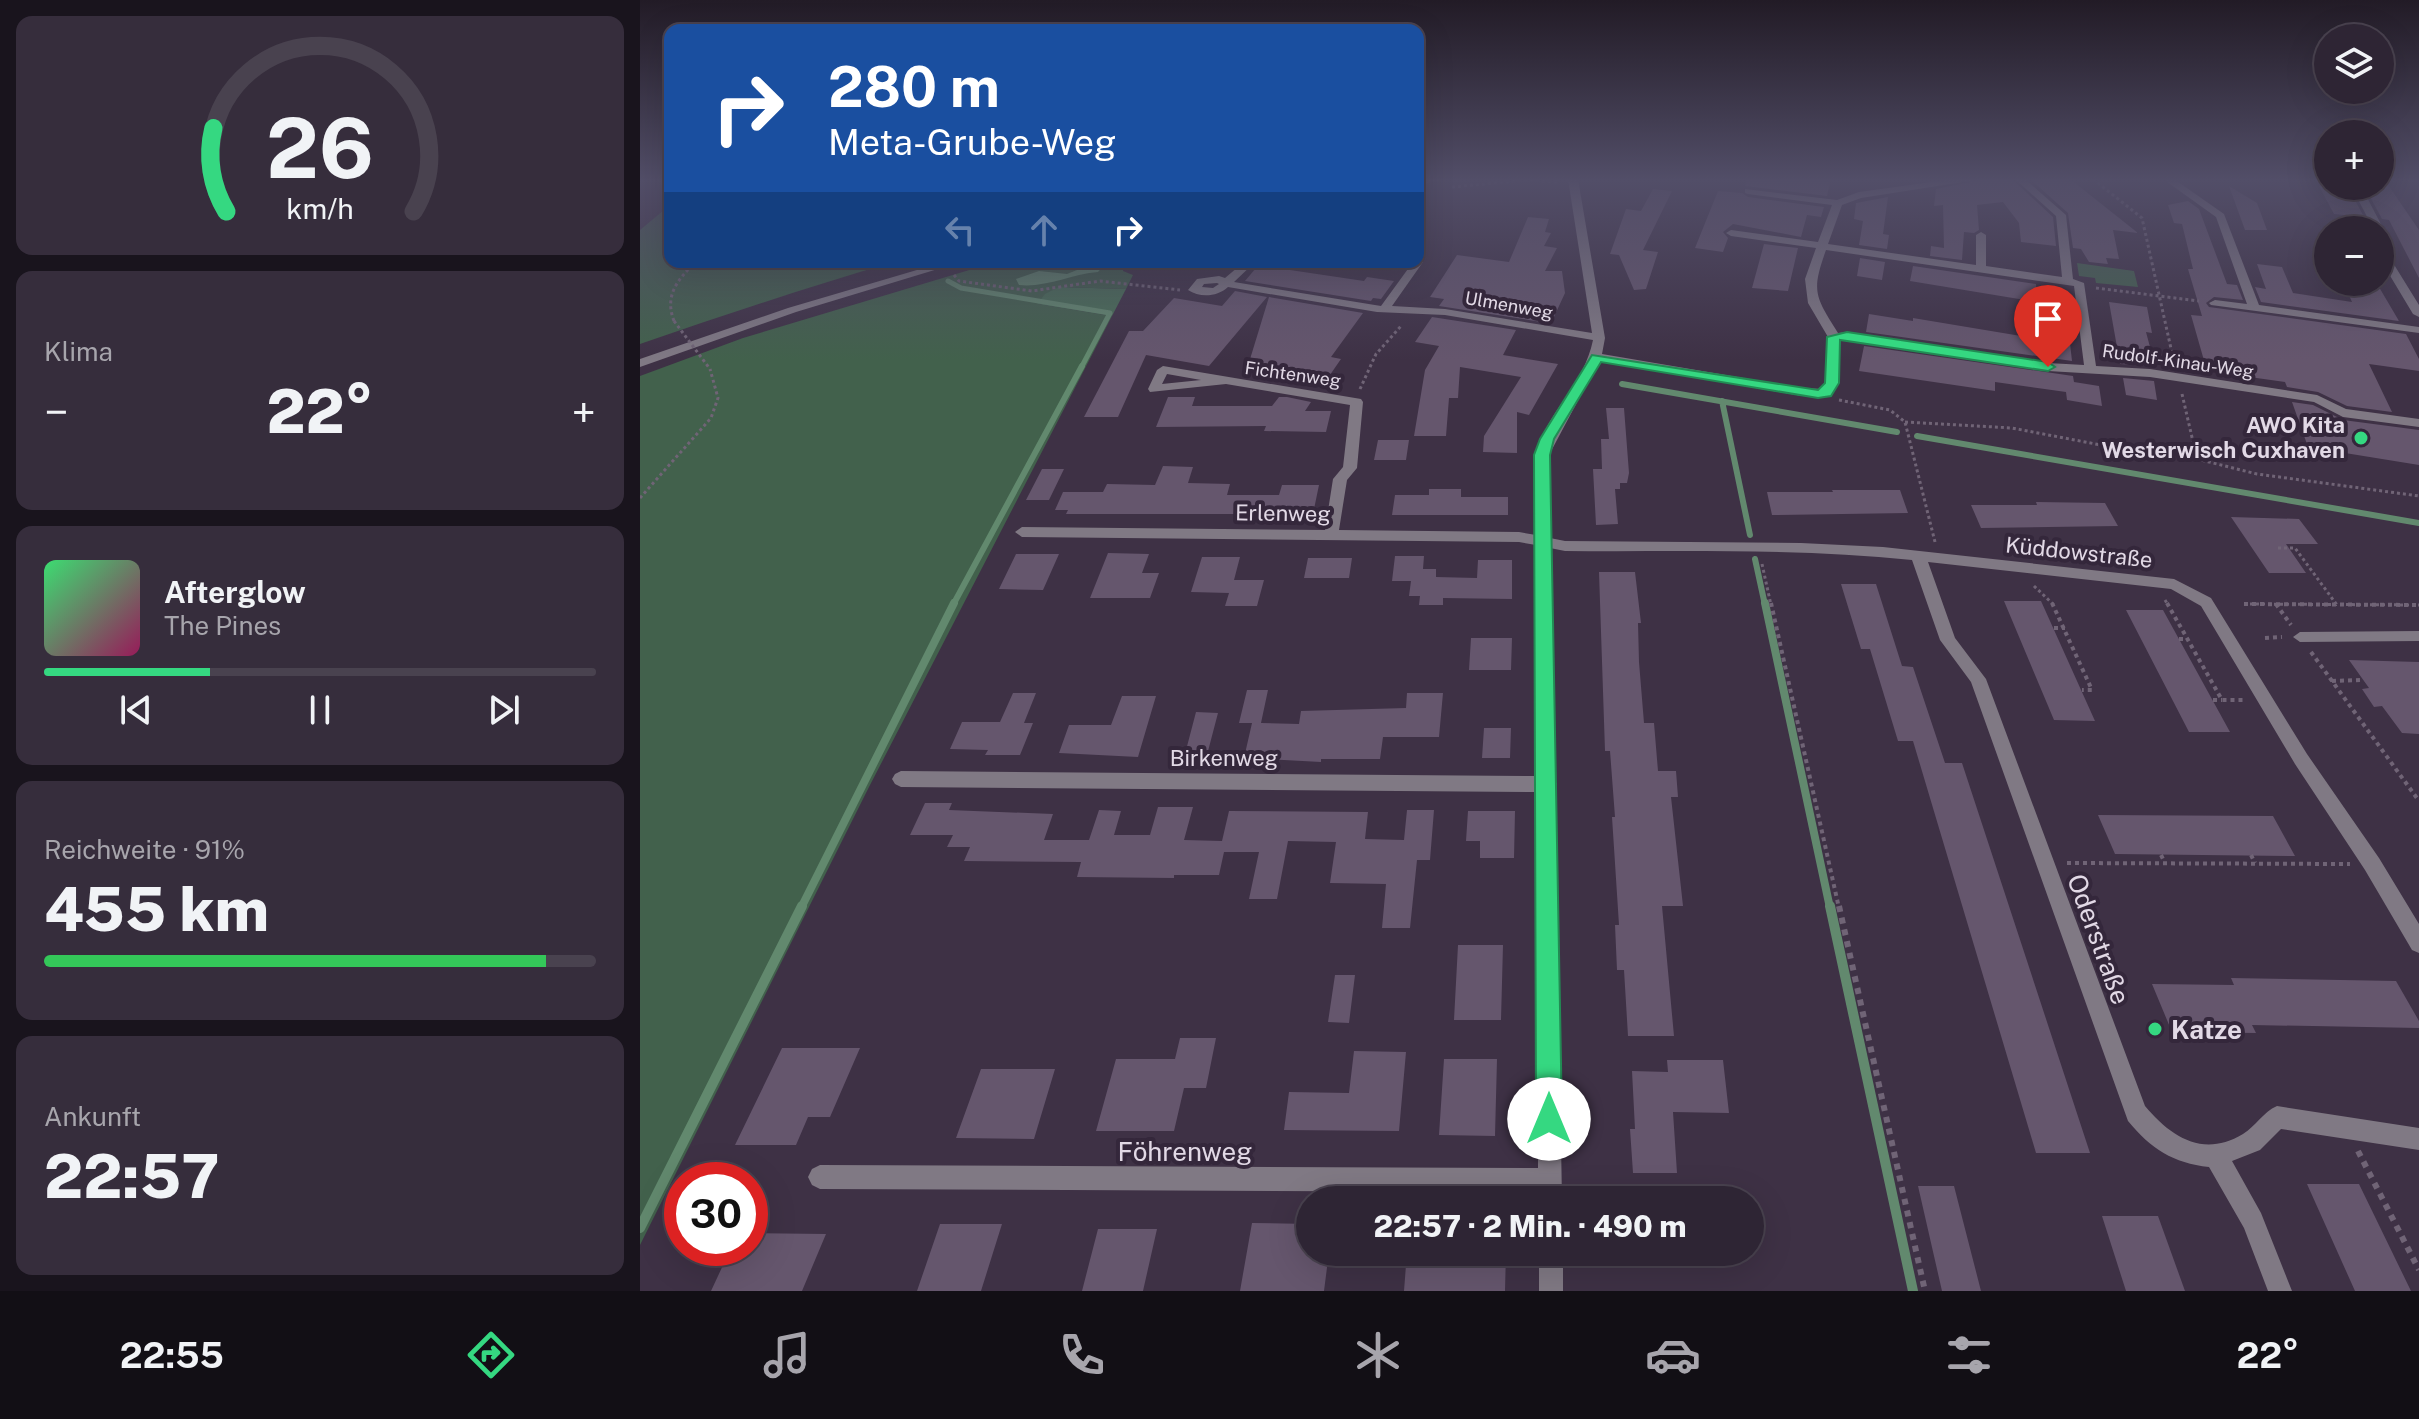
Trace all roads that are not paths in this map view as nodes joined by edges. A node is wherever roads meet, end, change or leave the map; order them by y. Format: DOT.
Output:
graph roads {
  1 [pos="1583,239"];
  2 [pos="1777,239"];
  3 [pos="1822,239"];
  4 [pos="1981,239"];
  5 [pos="2065,239"];
  6 [pos="2229,239"];
  7 [pos="1820,245"];
  8 [pos="948,268"];
  9 [pos="1244,268"];
  10 [pos="1414,268"];
  11 [pos="1981,269"];
  12 [pos="2394,273"];
  13 [pos="2073,282"];
  14 [pos="1227,284"];
  15 [pos="1194,290"];
  16 [pos="2215,303"];
  17 [pos="1385,308"];
  18 [pos="2254,308"];
  19 [pos="2419,314"];
  20 [pos="2419,330"];
  21 [pos="1834,337"];
  22 [pos="1599,338"];
  23 [pos="1597,357"];
  24 [pos="640,363"];
  25 [pos="2090,368"];
  26 [pos="1223,381"];
  27 [pos="2419,423"];
  28 [pos="1022,532"];
  29 [pos="1331,536"];
  30 [pos="1542,543"];
  31 [pos="1929,559"];
  32 [pos="2419,636"];
  33 [pos="2300,637"];
  34 [pos="901,779"];
  35 [pos="1548,784"];
  36 [pos="2419,943"];
  37 [pos="2419,1139"];
  38 [pos="2216,1156"];
  39 [pos="820,1177"];
  40 [pos="1325,1186"];
  41 [pos="1550,1186"];
  42 [pos="1551,1266"];
  43 [pos="1551,1291"];
  44 [pos="2280,1291"];
  1 -- 22 [label="street"];
  2 -- 7 [label="street"];
  3 -- 7 [label="street"];
  4 -- 11 [label="street"];
  5 -- 13 [label="street"];
  6 -- 18 [label="street"];
  7 -- 11 [label="street"];
  7 -- 21 [label="street"];
  8 -- 24 [label="street"];
  9 -- 14 [label="street"];
  10 -- 17 [label="street"];
  11 -- 13 [label="street"];
  12 -- 19 [label="street"];
  13 -- 25 [label="street"];
  14 -- 15 [label="street, Ulmenweg"];
  14 -- 17 [label="street, Ulmenweg"];
  16 -- 18 [label="street"];
  17 -- 22 [label="street, Ulmenweg"];
  18 -- 20 [label="street"];
  21 -- 23 [label="street"];
  21 -- 25 [label="street, Rudolf-Kinau-Weg"];
  22 -- 23 [label="street"];
  23 -- 30 [label="street"];
  25 -- 27 [label="street, Rudolf-Kinau-Weg"];
  26 -- 29 [label="street, Fichtenweg"];
  28 -- 29 [label="street, Erlenweg"];
  29 -- 30 [label="street, Erlenweg"];
  30 -- 31 [label="street, Küddowstraße"];
  30 -- 35 [label="street"];
  31 -- 36 [label="street, Küddowstraße"];
  31 -- 38 [label="street, Oderstraße"];
  32 -- 33 [label="lane"];
  34 -- 35 [label="street, Birkenweg"];
  35 -- 41 [label="street"];
  37 -- 38 [label="street"];
  38 -- 44 [label="street"];
  39 -- 40 [label="street, Föhrenweg"];
  42 -- 43 [label="street"];
}
